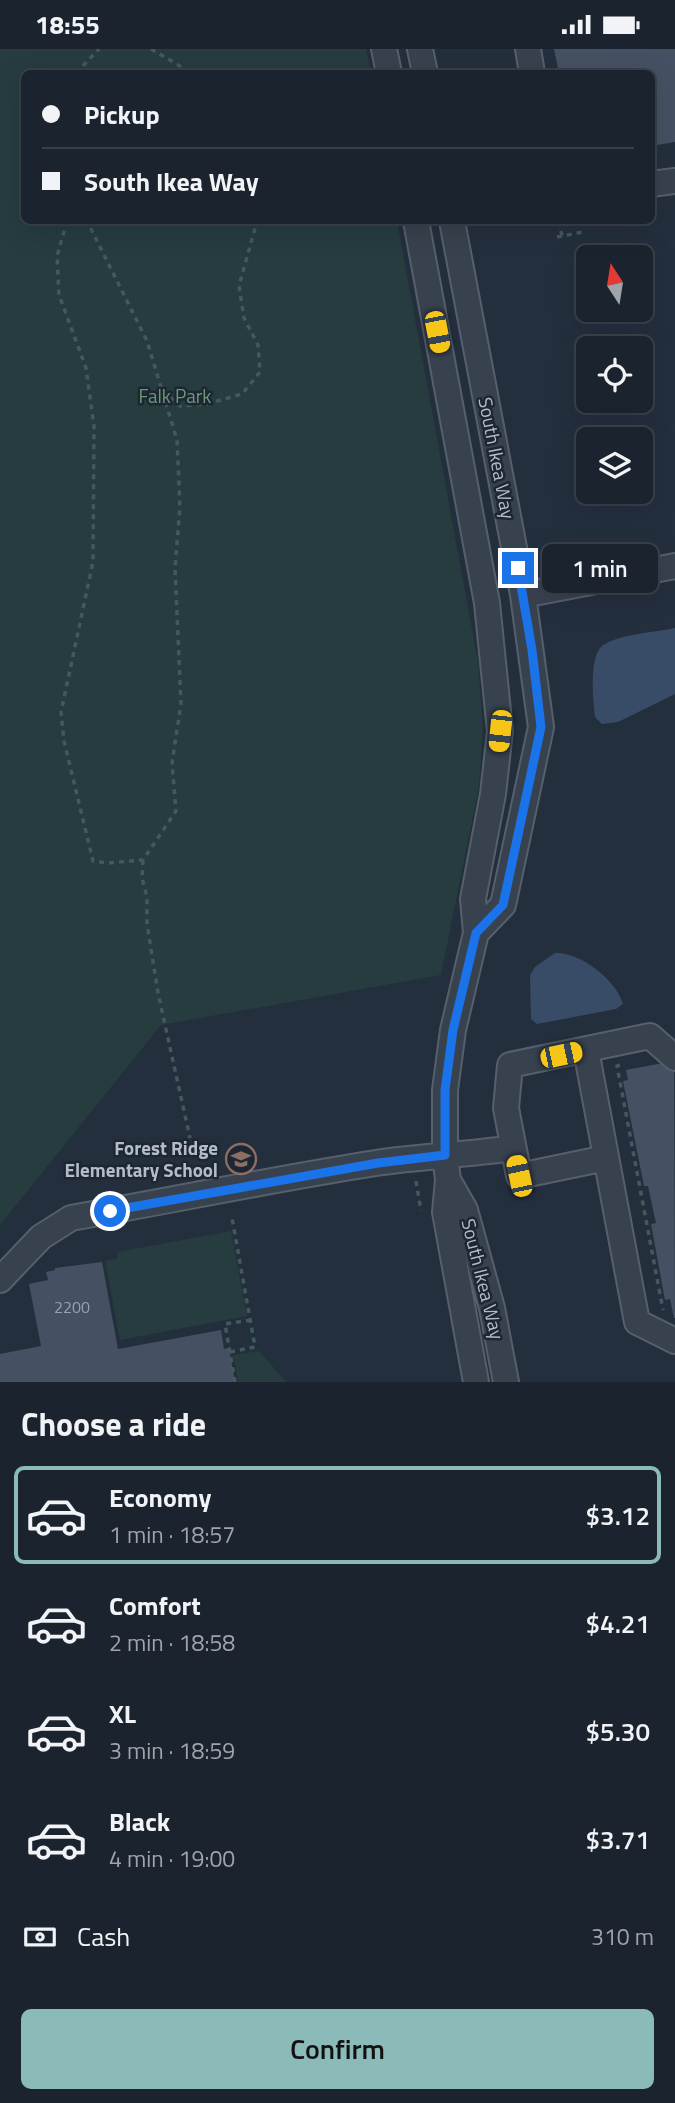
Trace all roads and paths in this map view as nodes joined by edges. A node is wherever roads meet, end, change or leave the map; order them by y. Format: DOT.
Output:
graph roads {
  1 [pos="99,49"];
  2 [pos="151,49"];
  3 [pos="384,49"];
  4 [pos="420,49"];
  5 [pos="528,49"];
  6 [pos="79,70"];
  7 [pos="187,70"];
  8 [pos="388,70"];
  9 [pos="424,70"];
  10 [pos="532,70"];
  11 [pos="675,181"];
  12 [pos="655,184"];
  13 [pos="66,224"];
  14 [pos="88,224"];
  15 [pos="256,224"];
  16 [pos="422,224"];
  17 [pos="454,224"];
  18 [pos="559,224"];
  19 [pos="583,232"];
  20 [pos="160,390"];
  21 [pos="675,566"];
  22 [pos="523,595"];
  23 [pos="143,860"];
  24 [pos="476,933"];
  25 [pos="636,1039"];
  26 [pos="586,1050"];
  27 [pos="675,1058"];
  28 [pos="190,1138"];
  29 [pos="513,1148"];
  30 [pos="445,1155"];
  31 [pos="606,1158"];
  32 [pos="449,1180"];
  33 [pos="232,1218"];
  34 [pos="0,1280"];
  35 [pos="664,1317"];
  36 [pos="250,1319"];
  37 [pos="675,1341"];
  38 [pos="230,1352"];
  39 [pos="235,1382"];
  40 [pos="477,1382"];
  41 [pos="506,1382"];
  1 -- 6 [label="path"];
  2 -- 7 [label="path"];
  3 -- 8 [label="street"];
  4 -- 9 [label="street"];
  5 -- 10 [label="street"];
  11 -- 12 [label="street"];
  13 -- 23 [label="path"];
  14 -- 20 [label="path"];
  15 -- 20 [label="path"];
  16 -- 24 [label="street, South Ikea Way"];
  17 -- 22 [label="street, South Ikea Way"];
  18 -- 19 [label="path"];
  20 -- 23 [label="path"];
  21 -- 22 [label="street"];
  22 -- 24 [label="street, South Ikea Way"];
  23 -- 28 [label="path"];
  24 -- 30 [label="street, South Ikea Way"];
  25 -- 26 [label="street"];
  25 -- 27 [label="street"];
  25 -- 35 [label="path"];
  26 -- 29 [label="street"];
  26 -- 31 [label="street"];
  29 -- 30 [label="street"];
  29 -- 31 [label="street"];
  30 -- 32 [label="street, South Ikea Way"];
  30 -- 34 [label="street"];
  31 -- 37 [label="street"];
  32 -- 40 [label="street, South Ikea Way"];
  32 -- 41 [label="street, South Ikea Way"];
  33 -- 36 [label="path"];
  36 -- 38 [label="path"];
  36 -- 38 [label="path"];
  38 -- 39 [label="path"];
}
